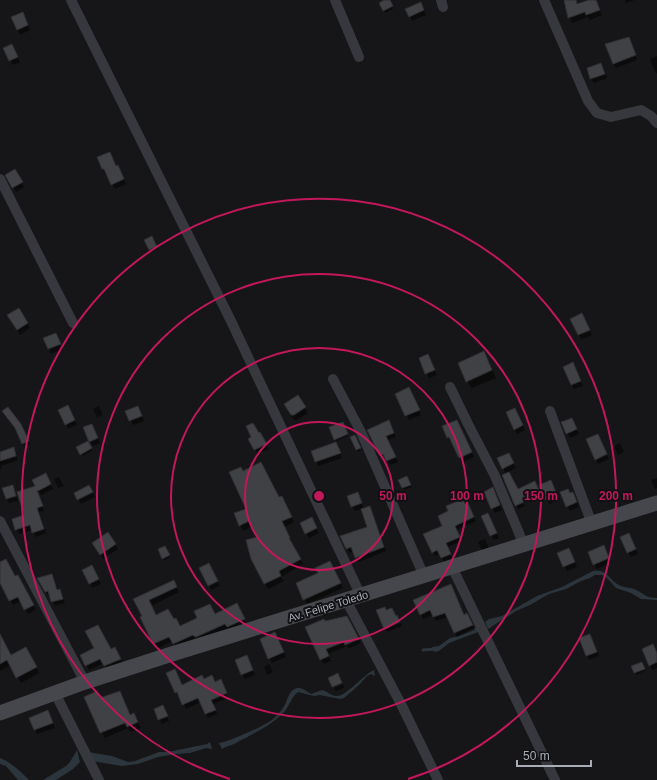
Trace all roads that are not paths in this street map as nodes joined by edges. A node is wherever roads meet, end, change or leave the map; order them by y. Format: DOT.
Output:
graph roads {
  1 [pos="71,0"];
  2 [pos="335,0"];
  3 [pos="544,0"];
  4 [pos="359,57"];
  5 [pos="657,123"];
  6 [pos="0,179"];
  7 [pos="73,322"];
  8 [pos="333,379"];
  9 [pos="450,387"];
  10 [pos="550,411"];
  11 [pos="657,503"];
  12 [pos="0,521"];
  13 [pos="592,524"];
  14 [pos="524,545"];
  15 [pos="452,568"];
  16 [pos="424,576"];
  17 [pos="361,596"];
  18 [pos="346,600"];
  19 [pos="85,682"];
  20 [pos="55,693"];
  21 [pos="0,713"];
  22 [pos="99,780"];
  23 [pos="438,780"];
  24 [pos="555,780"];
  1 -- 17 [label="street"];
  2 -- 4 [label="street"];
  3 -- 5 [label="street"];
  6 -- 7 [label="street"];
  8 -- 16 [label="street"];
  9 -- 14 [label="street"];
  10 -- 13 [label="street"];
  11 -- 13 [label="main road, Av. Felipe Toledo"];
  12 -- 19 [label="street"];
  13 -- 14 [label="main road, Av. Felipe Toledo"];
  14 -- 15 [label="main road, Av. Felipe Toledo"];
  15 -- 16 [label="main road, Av. Felipe Toledo"];
  15 -- 24 [label="street"];
  16 -- 17 [label="main road, Av. Felipe Toledo"];
  17 -- 18 [label="main road, Av. Felipe Toledo"];
  18 -- 19 [label="main road, Av. Felipe Toledo"];
  18 -- 23 [label="street"];
  19 -- 20 [label="main road, Av. Felipe Toledo"];
  20 -- 21 [label="main road, Av. Felipe Toledo"];
  20 -- 22 [label="street"];
}
